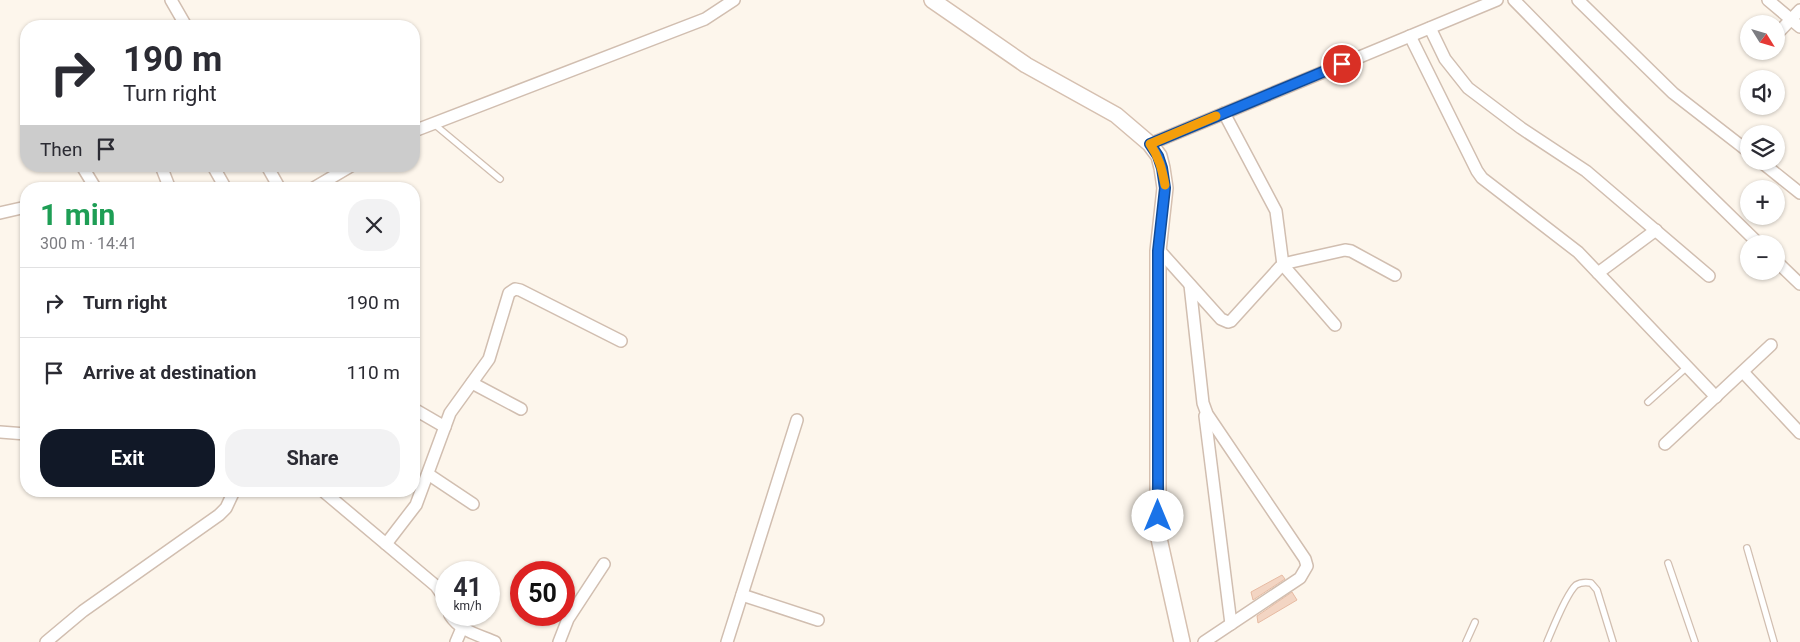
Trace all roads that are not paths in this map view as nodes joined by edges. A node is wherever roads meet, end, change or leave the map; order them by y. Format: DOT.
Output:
graph roads {
  1 [pos="171,0"];
  2 [pos="734,0"];
  3 [pos="932,0"];
  4 [pos="1497,0"];
  5 [pos="1514,0"];
  6 [pos="1578,0"];
  7 [pos="1768,0"];
  8 [pos="1800,10"];
  9 [pos="183,20"];
  10 [pos="1796,24"];
  11 [pos="1430,28"];
  12 [pos="1785,30"];
  13 [pos="1410,36"];
  14 [pos="1224,113"];
  15 [pos="434,124"];
  16 [pos="420,130"];
  17 [pos="1150,144"];
  18 [pos="1740,145"];
  19 [pos="1771,170"];
  20 [pos="341,172"];
  21 [pos="500,179"];
  22 [pos="324,182"];
  23 [pos="1800,193"];
  24 [pos="20,208"];
  25 [pos="0,213"];
  26 [pos="1656,230"];
  27 [pos="1750,235"];
  28 [pos="1159,250"];
  29 [pos="1283,265"];
  30 [pos="1785,270"];
  31 [pos="1598,273"];
  32 [pos="1395,275"];
  33 [pos="1709,276"];
  34 [pos="1800,284"];
  35 [pos="1190,285"];
  36 [pos="1335,325"];
  37 [pos="621,340"];
  38 [pos="1772,345"];
  39 [pos="1688,367"];
  40 [pos="1743,372"];
  41 [pos="472,383"];
  42 [pos="1716,397"];
  43 [pos="1648,402"];
  44 [pos="1204,406"];
  45 [pos="521,409"];
  46 [pos="420,412"];
  47 [pos="797,420"];
  48 [pos="445,427"];
  49 [pos="0,432"];
  50 [pos="1800,433"];
  51 [pos="20,434"];
  52 [pos="1665,444"];
  53 [pos="428,474"];
  54 [pos="420,493"];
  55 [pos="231,497"];
  56 [pos="330,497"];
  57 [pos="418,497"];
  58 [pos="474,504"];
  59 [pos="386,544"];
  60 [pos="1747,548"];
  61 [pos="1668,563"];
  62 [pos="604,564"];
  63 [pos="435,585"];
  64 [pos="742,595"];
  65 [pos="818,620"];
  66 [pos="1475,622"];
  67 [pos="1231,624"];
  68 [pos="459,626"];
  69 [pos="462,628"];
  70 [pos="46,642"];
  71 [pos="456,642"];
  72 [pos="495,642"];
  73 [pos="559,642"];
  74 [pos="727,642"];
  75 [pos="1182,642"];
  76 [pos="1204,642"];
  77 [pos="1466,642"];
  78 [pos="1547,642"];
  79 [pos="1613,642"];
  80 [pos="1695,642"];
  81 [pos="1774,642"];
  1 -- 9 [label="street"];
  2 -- 15 [label="street"];
  3 -- 17 [label="main road"];
  4 -- 11 [label="street"];
  5 -- 27 [label="street"];
  6 -- 18 [label="street"];
  7 -- 10 [label="street"];
  8 -- 10 [label="street"];
  10 -- 12 [label="street"];
  11 -- 13 [label="street"];
  11 -- 26 [label="street"];
  13 -- 14 [label="street"];
  13 -- 31 [label="street"];
  14 -- 17 [label="street"];
  14 -- 29 [label="street"];
  15 -- 16 [label="street"];
  15 -- 21 [label="lane"];
  17 -- 28 [label="main road"];
  19 -- 23 [label="street"];
  20 -- 22 [label="street"];
  24 -- 25 [label="street"];
  26 -- 31 [label="street"];
  26 -- 33 [label="street"];
  28 -- 35 [label="street"];
  28 -- 75 [label="main road"];
  29 -- 32 [label="street"];
  29 -- 35 [label="street"];
  29 -- 36 [label="street"];
  30 -- 34 [label="street"];
  31 -- 39 [label="street"];
  35 -- 44 [label="street"];
  37 -- 41 [label="street"];
  38 -- 40 [label="street"];
  39 -- 42 [label="street"];
  39 -- 43 [label="lane"];
  40 -- 42 [label="street"];
  40 -- 50 [label="street"];
  41 -- 45 [label="street"];
  41 -- 48 [label="street"];
  42 -- 52 [label="street"];
  44 -- 67 [label="street"];
  44 -- 67 [label="street"];
  46 -- 48 [label="street"];
  47 -- 64 [label="street"];
  48 -- 53 [label="street"];
  49 -- 51 [label="street"];
  53 -- 54 [label="street"];
  53 -- 58 [label="street"];
  55 -- 70 [label="street"];
  56 -- 59 [label="street"];
  57 -- 59 [label="street"];
  59 -- 63 [label="street"];
  60 -- 81 [label="lane"];
  61 -- 80 [label="lane"];
  62 -- 73 [label="street"];
  64 -- 65 [label="street"];
  64 -- 74 [label="street"];
  66 -- 77 [label="lane"];
  67 -- 76 [label="street"];
  68 -- 69 [label="street"];
  69 -- 71 [label="street"];
  69 -- 72 [label="street"];
  78 -- 79 [label="lane"];
}
